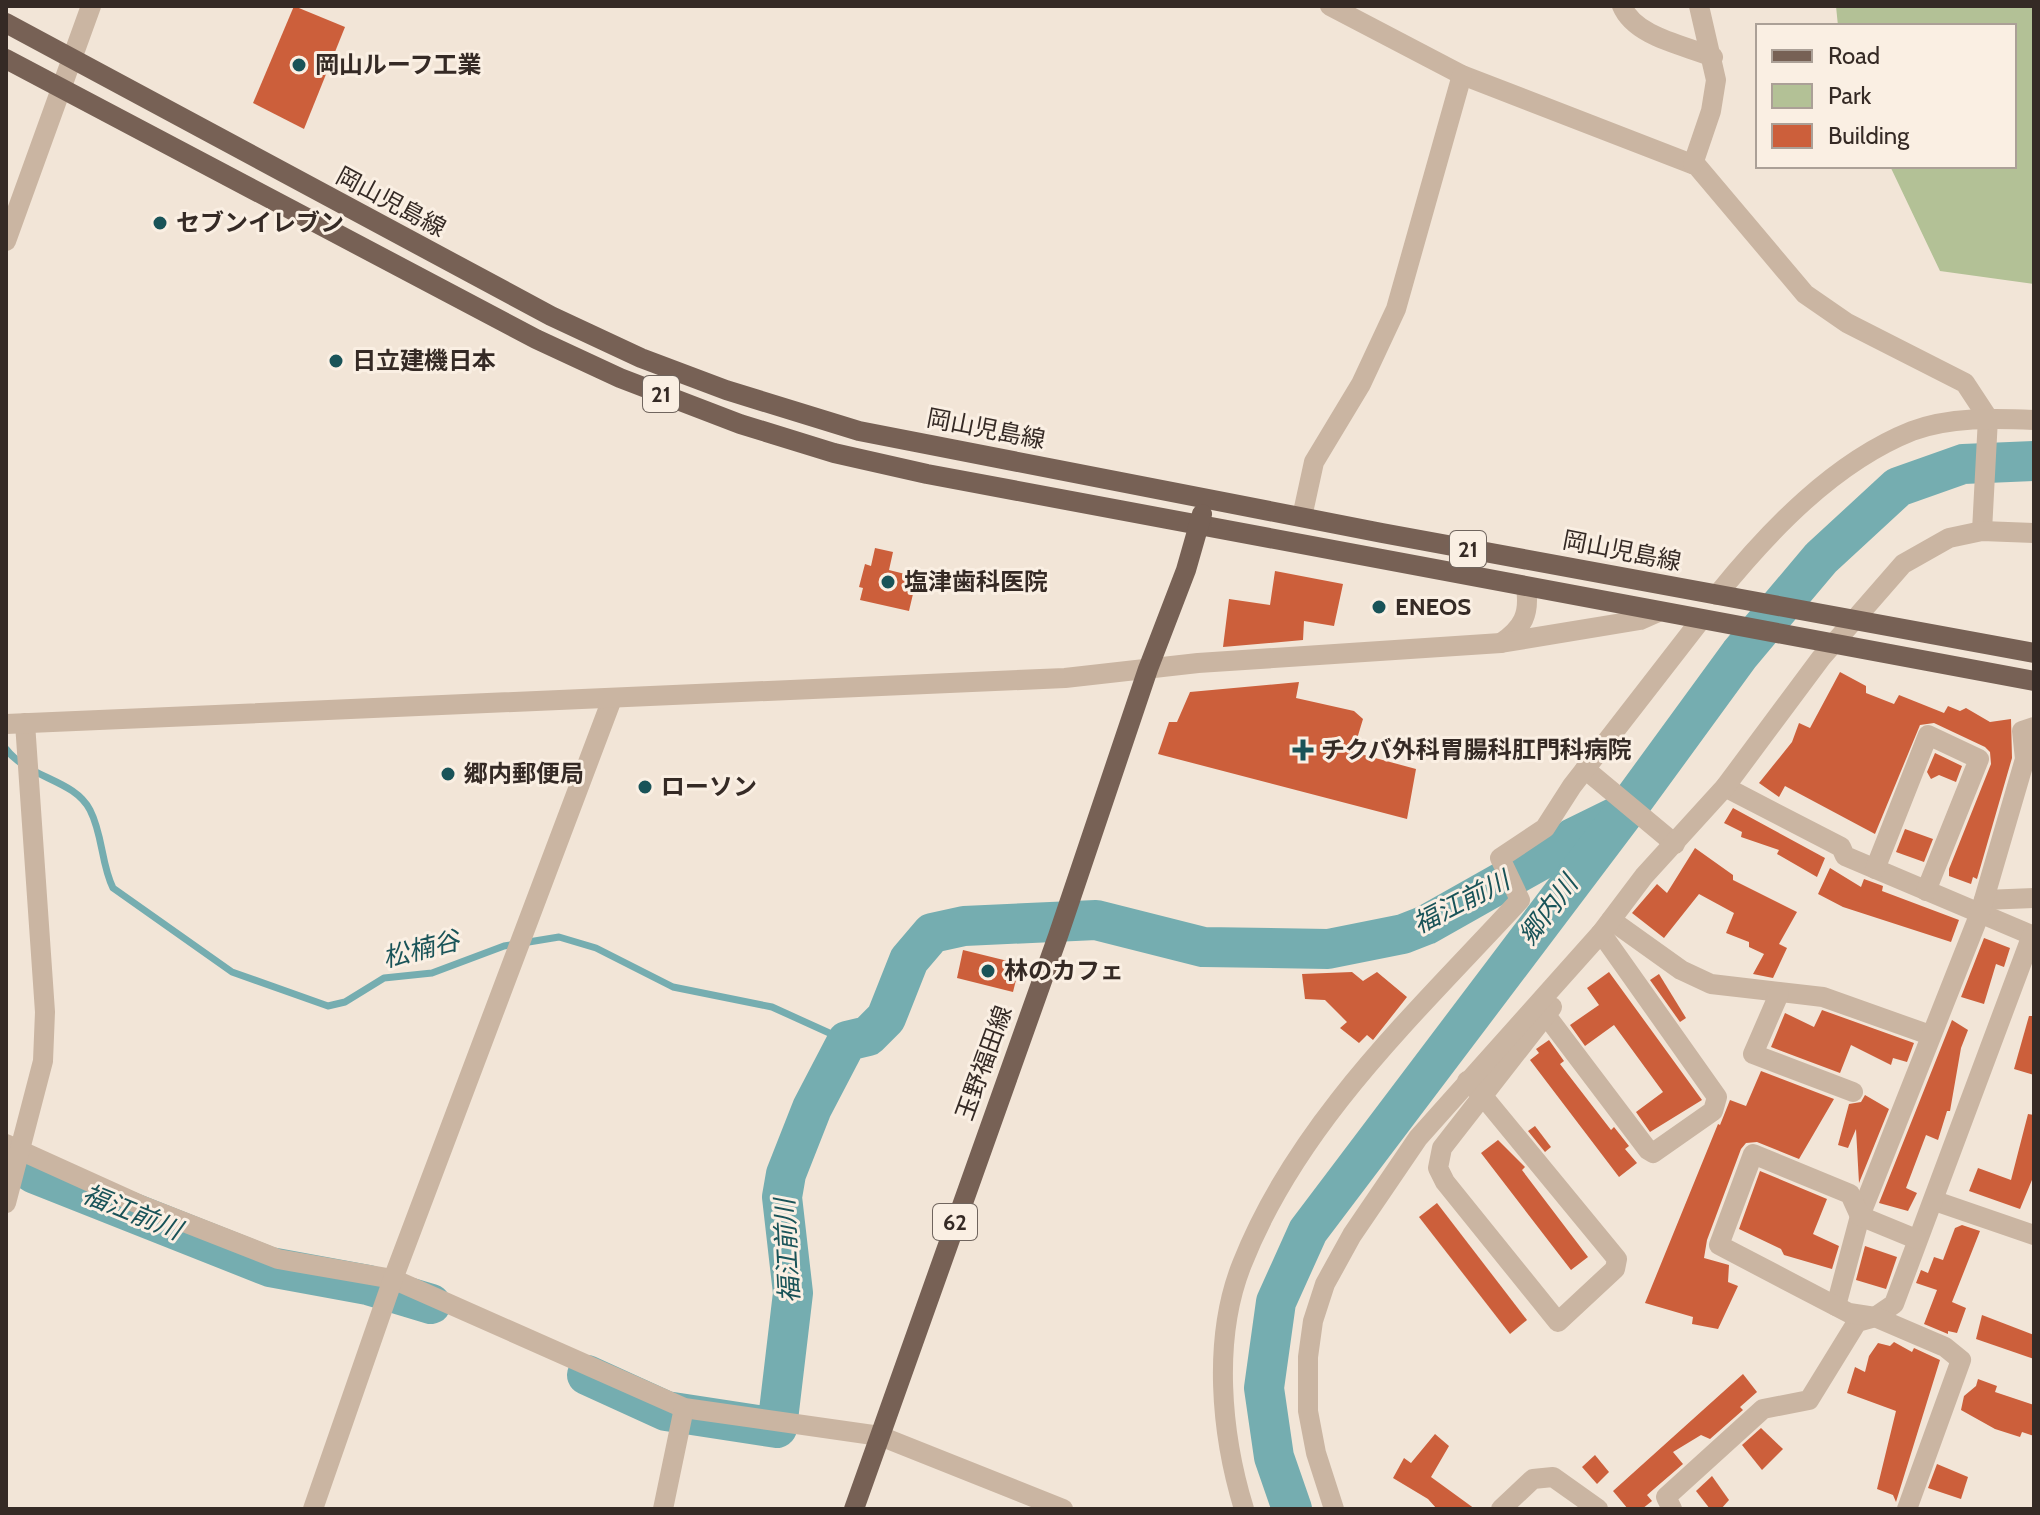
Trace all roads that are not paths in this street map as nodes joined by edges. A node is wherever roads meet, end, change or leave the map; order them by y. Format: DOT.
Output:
graph roads {
  1 [pos="91,6"];
  2 [pos="1330,6"];
  3 [pos="1622,6"];
  4 [pos="1699,6"];
  5 [pos="1368,15"];
  6 [pos="6,23"];
  7 [pos="1713,57"];
  8 [pos="73,58"];
  9 [pos="6,59"];
  10 [pos="1462,75"];
  11 [pos="62,89"];
  12 [pos="1693,164"];
  13 [pos="6,241"];
  14 [pos="629,352"];
  15 [pos="620,378"];
  16 [pos="2034,420"];
  17 [pos="1987,421"];
  18 [pos="1206,498"];
  19 [pos="1302,517"];
  20 [pos="1199,526"];
  21 [pos="1982,531"];
  22 [pos="1382,533"];
  23 [pos="2034,533"];
  24 [pos="1372,558"];
  25 [pos="1526,588"];
  26 [pos="1724,596"];
  27 [pos="1658,612"];
  28 [pos="1846,617"];
  29 [pos="1705,622"];
  30 [pos="1826,642"];
  31 [pos="1501,643"];
  32 [pos="2034,653"];
  33 [pos="1148,669"];
  34 [pos="2034,681"];
  35 [pos="612,699"];
  36 [pos="15,724"];
  37 [pos="2034,727"];
  38 [pos="1588,771"];
  39 [pos="1725,787"];
  40 [pos="1671,840"];
  41 [pos="1875,869"];
  42 [pos="1926,891"];
  43 [pos="2034,898"];
  44 [pos="1982,907"];
  45 [pos="1607,932"];
  46 [pos="2033,935"];
  47 [pos="1779,994"];
  48 [pos="1541,1009"];
  49 [pos="1930,1035"];
  50 [pos="1467,1081"];
  51 [pos="1853,1092"];
  52 [pos="1482,1095"];
  53 [pos="14,1149"];
  54 [pos="1935,1201"];
  55 [pos="6,1203"];
  56 [pos="1860,1216"];
  57 [pos="2034,1235"];
  58 [pos="1916,1239"];
  59 [pos="393,1279"];
  60 [pos="1836,1306"];
  61 [pos="1875,1317"];
  62 [pos="684,1408"];
  63 [pos="880,1436"];
  64 [pos="313,1509"];
  65 [pos="663,1509"];
  66 [pos="854,1509"];
  67 [pos="1063,1509"];
  68 [pos="1244,1509"];
  69 [pos="1334,1509"];
  70 [pos="1501,1509"];
  71 [pos="1598,1509"];
  72 [pos="1672,1509"];
  73 [pos="1907,1509"];
  1 -- 8 [label="street"];
  2 -- 5 [label="street"];
  3 -- 7 [label="street"];
  4 -- 7 [label="street"];
  5 -- 10 [label="street"];
  6 -- 8 [label="main road, 岡山児島線 / 21"];
  7 -- 12 [label="street"];
  8 -- 11 [label="street"];
  8 -- 14 [label="main road, 岡山児島線 / 21"];
  9 -- 11 [label="main road, 21"];
  10 -- 12 [label="street"];
  10 -- 19 [label="street"];
  11 -- 13 [label="street"];
  11 -- 15 [label="main road, 21"];
  12 -- 17 [label="street"];
  14 -- 15 [label="main road"];
  14 -- 18 [label="main road, 岡山児島線 / 21"];
  15 -- 20 [label="main road, 21"];
  16 -- 17 [label="street"];
  17 -- 21 [label="street"];
  17 -- 26 [label="street"];
  18 -- 19 [label="main road, 岡山児島線 / 21"];
  18 -- 20 [label="main road, 玉野福田線 / 62"];
  19 -- 22 [label="main road, 岡山児島線 / 21"];
  20 -- 24 [label="main road, 21"];
  20 -- 33 [label="main road, 玉野福田線 / 62"];
  21 -- 23 [label="street"];
  21 -- 28 [label="street"];
  22 -- 24 [label="main road"];
  22 -- 26 [label="main road, 岡山児島線 / 21"];
  24 -- 25 [label="main road, 21"];
  25 -- 27 [label="main road, 21"];
  25 -- 31 [label="street"];
  26 -- 28 [label="main road, 岡山児島線 / 21"];
  27 -- 29 [label="main road, 21"];
  27 -- 31 [label="street"];
  28 -- 30 [label="street"];
  28 -- 32 [label="main road, 岡山児島線 / 21"];
  29 -- 30 [label="main road, 21"];
  29 -- 38 [label="street"];
  30 -- 34 [label="main road, 21"];
  30 -- 39 [label="street"];
  31 -- 33 [label="street"];
  33 -- 35 [label="street"];
  33 -- 63 [label="main road, 玉野福田線 / 62"];
  35 -- 36 [label="street"];
  35 -- 59 [label="street"];
  36 -- 53 [label="street"];
  37 -- 44 [label="street"];
  38 -- 40 [label="street"];
  38 -- 68 [label="street"];
  39 -- 40 [label="street"];
  39 -- 41 [label="street"];
  40 -- 45 [label="street"];
  41 -- 42 [label="street"];
  41 -- 42 [label="street"];
  42 -- 44 [label="street"];
  43 -- 44 [label="street"];
  44 -- 46 [label="street"];
  44 -- 49 [label="street"];
  45 -- 47 [label="street"];
  45 -- 48 [label="street"];
  45 -- 48 [label="street"];
  46 -- 54 [label="street"];
  47 -- 49 [label="street"];
  47 -- 51 [label="street"];
  48 -- 50 [label="street"];
  48 -- 52 [label="street"];
  49 -- 56 [label="street"];
  50 -- 52 [label="street"];
  50 -- 69 [label="street"];
  52 -- 52 [label="street"];
  53 -- 55 [label="street"];
  53 -- 59 [label="street"];
  54 -- 57 [label="street"];
  54 -- 58 [label="street"];
  56 -- 58 [label="street"];
  56 -- 60 [label="street"];
  56 -- 60 [label="street"];
  58 -- 61 [label="street"];
  59 -- 62 [label="street"];
  59 -- 64 [label="street"];
  60 -- 61 [label="street"];
  61 -- 72 [label="street"];
  61 -- 73 [label="street"];
  62 -- 63 [label="street"];
  62 -- 65 [label="street"];
  63 -- 66 [label="main road, 玉野福田線 / 62"];
  63 -- 67 [label="street"];
  70 -- 71 [label="street"];
}
